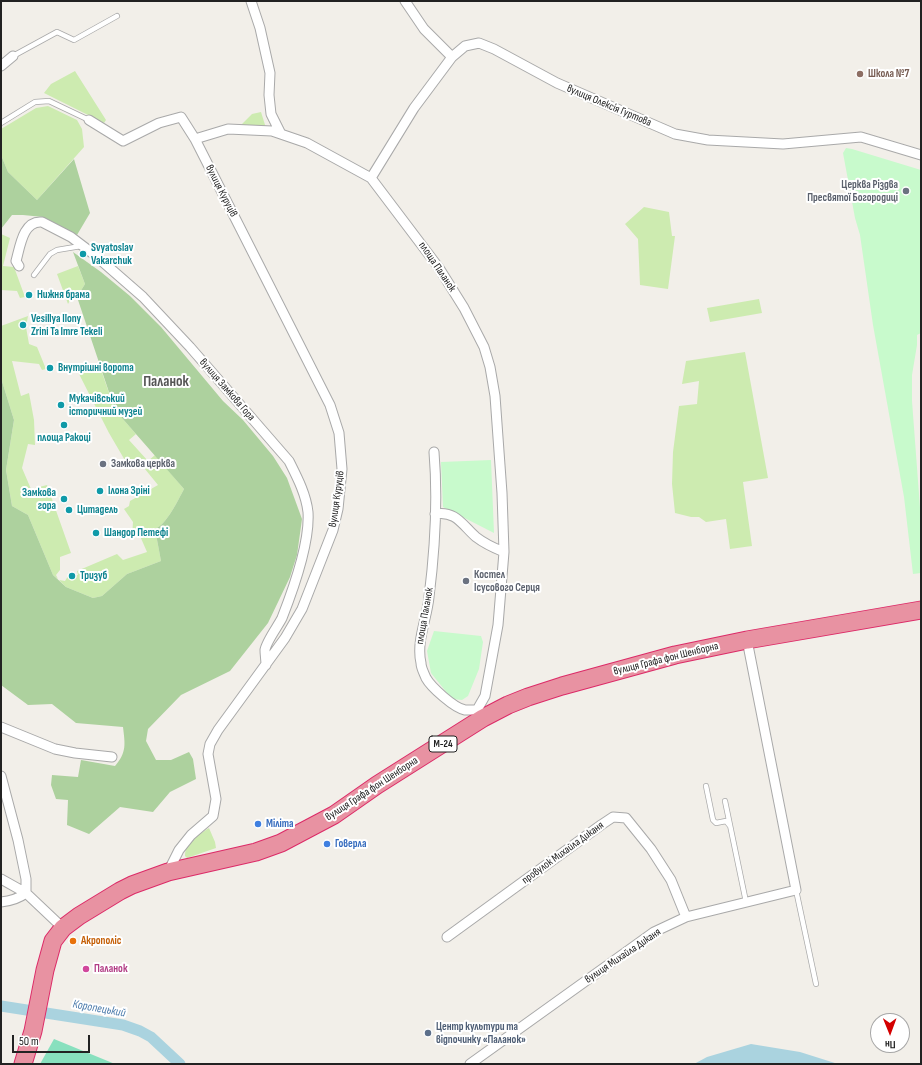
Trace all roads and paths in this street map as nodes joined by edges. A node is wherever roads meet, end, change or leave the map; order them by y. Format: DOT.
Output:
graph roads {
  1 [pos="251,1"];
  2 [pos="405,1"];
  3 [pos="117,16"];
  4 [pos="13,56"];
  5 [pos="452,57"];
  6 [pos="1,66"];
  7 [pos="89,120"];
  8 [pos="1,123"];
  9 [pos="280,134"];
  10 [pos="195,139"];
  11 [pos="921,155"];
  12 [pos="371,178"];
  13 [pos="83,246"];
  14 [pos="19,266"];
  15 [pos="34,275"];
  16 [pos="434,452"];
  17 [pos="435,514"];
  18 [pos="504,552"];
  19 [pos="921,610"];
  20 [pos="748,640"];
  21 [pos="266,665"];
  22 [pos="480,714"];
  23 [pos="1,727"];
  24 [pos="112,757"];
  25 [pos="1,776"];
  26 [pos="706,786"];
  27 [pos="725,801"];
  28 [pos="730,826"];
  29 [pos="168,872"];
  30 [pos="1,879"];
  31 [pos="796,890"];
  32 [pos="26,893"];
  33 [pos="1,902"];
  34 [pos="746,902"];
  35 [pos="686,917"];
  36 [pos="63,928"];
  37 [pos="447,937"];
  38 [pos="816,984"];
  39 [pos="23,1064"];
  40 [pos="470,1064"];
  1 -- 9 [label="street"];
  2 -- 5 [label="street"];
  3 -- 4 [label="lane"];
  4 -- 6 [label="street"];
  5 -- 11 [label="street, вулиця Олексія Гуртова"];
  5 -- 12 [label="street, вулиця Олексія Гуртова"];
  7 -- 8 [label="lane"];
  7 -- 10 [label="street, вулиця Куруців"];
  9 -- 10 [label="street, площа Паланок"];
  9 -- 12 [label="street, площа Паланок"];
  10 -- 21 [label="street, вулиця Куруців"];
  12 -- 18 [label="street, площа Паланок"];
  13 -- 14 [label="street, вулиця Замкова Гора"];
  13 -- 15 [label="lane"];
  13 -- 21 [label="street, вулиця Замкова Гора"];
  16 -- 17 [label="street, площа Паланок"];
  17 -- 18 [label="street"];
  17 -- 22 [label="street, площа Паланок"];
  18 -- 22 [label="street, площа Паланок"];
  19 -- 20 [label="highway, вулиця Графа фон Шенборна / М-24"];
  20 -- 22 [label="highway, вулиця Графа фон Шенборна / М-24"];
  20 -- 31 [label="street"];
  21 -- 29 [label="street, вулиця Куруців"];
  22 -- 29 [label="highway, вулиця Графа фон Шенборна / М-24"];
  23 -- 24 [label="street"];
  25 -- 32 [label="street"];
  26 -- 28 [label="lane"];
  27 -- 28 [label="lane"];
  28 -- 34 [label="lane"];
  29 -- 36 [label="highway, вулиця Графа фон Шенборна / М-24"];
  30 -- 32 [label="street"];
  31 -- 34 [label="street, вулиця Михайла Диканя"];
  31 -- 38 [label="lane"];
  32 -- 33 [label="street"];
  32 -- 36 [label="street"];
  34 -- 35 [label="street, вулиця Михайла Диканя"];
  35 -- 37 [label="street, провулок Михайла Диканя"];
  35 -- 40 [label="street, вулиця Михайла Диканя"];
  36 -- 39 [label="highway, вулиця Графа фон Шенборна / М-24"];
}
